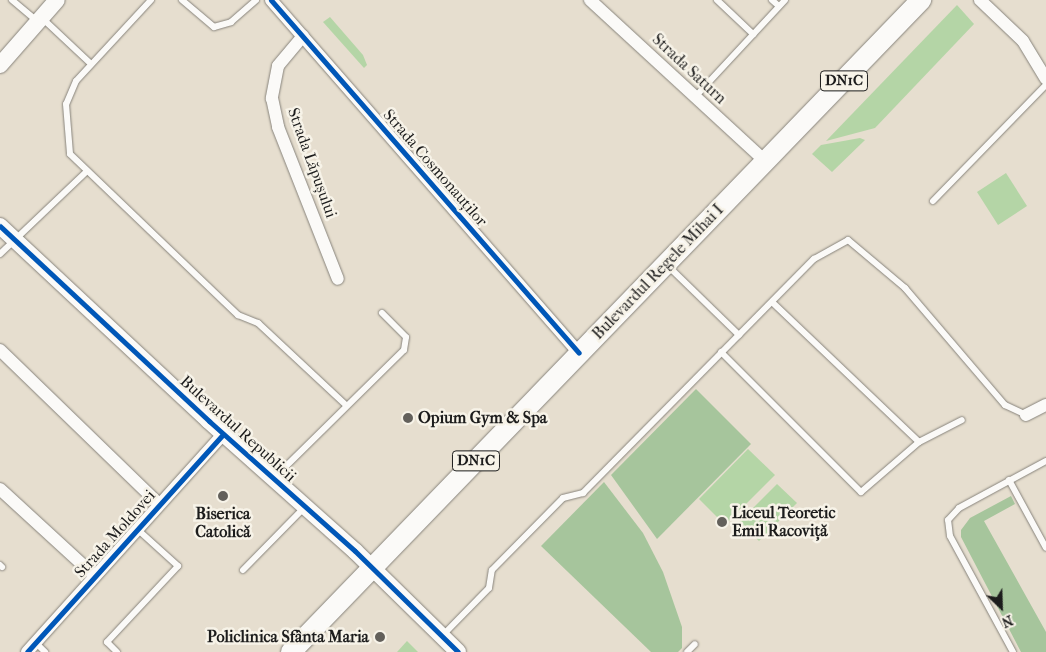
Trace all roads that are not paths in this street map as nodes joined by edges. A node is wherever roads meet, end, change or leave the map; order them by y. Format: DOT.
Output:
graph roads {
  1 [pos="12,0"];
  2 [pos="57,0"];
  3 [pos="151,0"];
  4 [pos="182,0"];
  5 [pos="256,0"];
  6 [pos="272,0"];
  7 [pos="590,0"];
  8 [pos="717,0"];
  9 [pos="772,0"];
  10 [pos="785,0"];
  11 [pos="921,0"];
  12 [pos="980,0"];
  13 [pos="779,6"];
  14 [pos="40,20"];
  15 [pos="753,34"];
  16 [pos="303,36"];
  17 [pos="90,63"];
  18 [pos="0,65"];
  19 [pos="1046,79"];
  20 [pos="1046,85"];
  21 [pos="695,97"];
  22 [pos="766,162"];
  23 [pos="86,172"];
  24 [pos="933,201"];
  25 [pos="0,226"];
  26 [pos="16,241"];
  27 [pos="0,254"];
  28 [pos="666,264"];
  29 [pos="338,279"];
  30 [pos="772,302"];
  31 [pos="382,312"];
  32 [pos="739,335"];
  33 [pos="0,350"];
  34 [pos="721,352"];
  35 [pos="579,353"];
  36 [pos="346,405"];
  37 [pos="1046,405"];
  38 [pos="1026,415"];
  39 [pos="962,420"];
  40 [pos="223,434"];
  41 [pos="919,442"];
  42 [pos="1046,461"];
  43 [pos="274,479"];
  44 [pos="1010,480"];
  45 [pos="0,489"];
  46 [pos="159,504"];
  47 [pos="305,507"];
  48 [pos="137,529"];
  49 [pos="1046,548"];
  50 [pos="372,569"];
  51 [pos="243,570"];
  52 [pos="94,575"];
  53 [pos="442,636"];
  54 [pos="695,644"];
  55 [pos="36,649"];
  56 [pos="117,652"];
  57 [pos="291,652"];
  58 [pos="458,652"];
  59 [pos="687,652"];
  60 [pos="1014,652"];
  1 -- 14 [label="lane"];
  2 -- 14 [label="street"];
  3 -- 17 [label="lane"];
  4 -- 5 [label="lane"];
  6 -- 16 [label="street, Strada Cosmonauților"];
  7 -- 21 [label="street, Strada Saturn"];
  8 -- 15 [label="lane"];
  9 -- 13 [label="lane"];
  10 -- 13 [label="lane"];
  11 -- 22 [label="main road, Bulevardul Regele Mihai I / DN1C"];
  12 -- 19 [label="street"];
  13 -- 15 [label="lane"];
  14 -- 17 [label="lane"];
  14 -- 18 [label="street"];
  15 -- 21 [label="lane"];
  16 -- 29 [label="street, Strada Lăpușului"];
  16 -- 35 [label="street, Strada Cosmonauților"];
  17 -- 23 [label="lane"];
  20 -- 24 [label="lane"];
  21 -- 22 [label="street, Strada Saturn"];
  22 -- 28 [label="main road, Bulevardul Regele Mihai I / DN1C"];
  23 -- 26 [label="lane"];
  23 -- 36 [label="lane"];
  25 -- 26 [label="street, Bulevardul Republicii"];
  26 -- 27 [label="lane"];
  26 -- 40 [label="street, Bulevardul Republicii"];
  28 -- 32 [label="lane"];
  28 -- 35 [label="main road, Bulevardul Regele Mihai I / DN1C"];
  30 -- 32 [label="lane"];
  30 -- 38 [label="lane"];
  30 -- 41 [label="lane"];
  31 -- 36 [label="lane"];
  32 -- 34 [label="lane"];
  33 -- 46 [label="street"];
  34 -- 41 [label="lane"];
  34 -- 53 [label="lane"];
  35 -- 50 [label="main road, Bulevardul Regele Mihai I / DN1C"];
  36 -- 43 [label="lane"];
  37 -- 38 [label="street"];
  39 -- 41 [label="lane"];
  40 -- 43 [label="street, Bulevardul Republicii"];
  40 -- 46 [label="street, Strada Moldovei"];
  42 -- 44 [label="lane"];
  43 -- 47 [label="street, Bulevardul Republicii"];
  44 -- 49 [label="lane"];
  44 -- 60 [label="lane"];
  45 -- 52 [label="street"];
  46 -- 48 [label="street, Strada Moldovei"];
  47 -- 50 [label="street, Bulevardul Republicii"];
  47 -- 51 [label="lane"];
  48 -- 52 [label="street, Strada Moldovei"];
  48 -- 56 [label="lane"];
  50 -- 53 [label="street, Bulevardul Republicii"];
  50 -- 57 [label="main road, Bulevardul Regele Mihai I / DN1C"];
  52 -- 55 [label="street, Strada Moldovei"];
  53 -- 58 [label="street, Bulevardul Republicii"];
  54 -- 59 [label="lane"];
}
